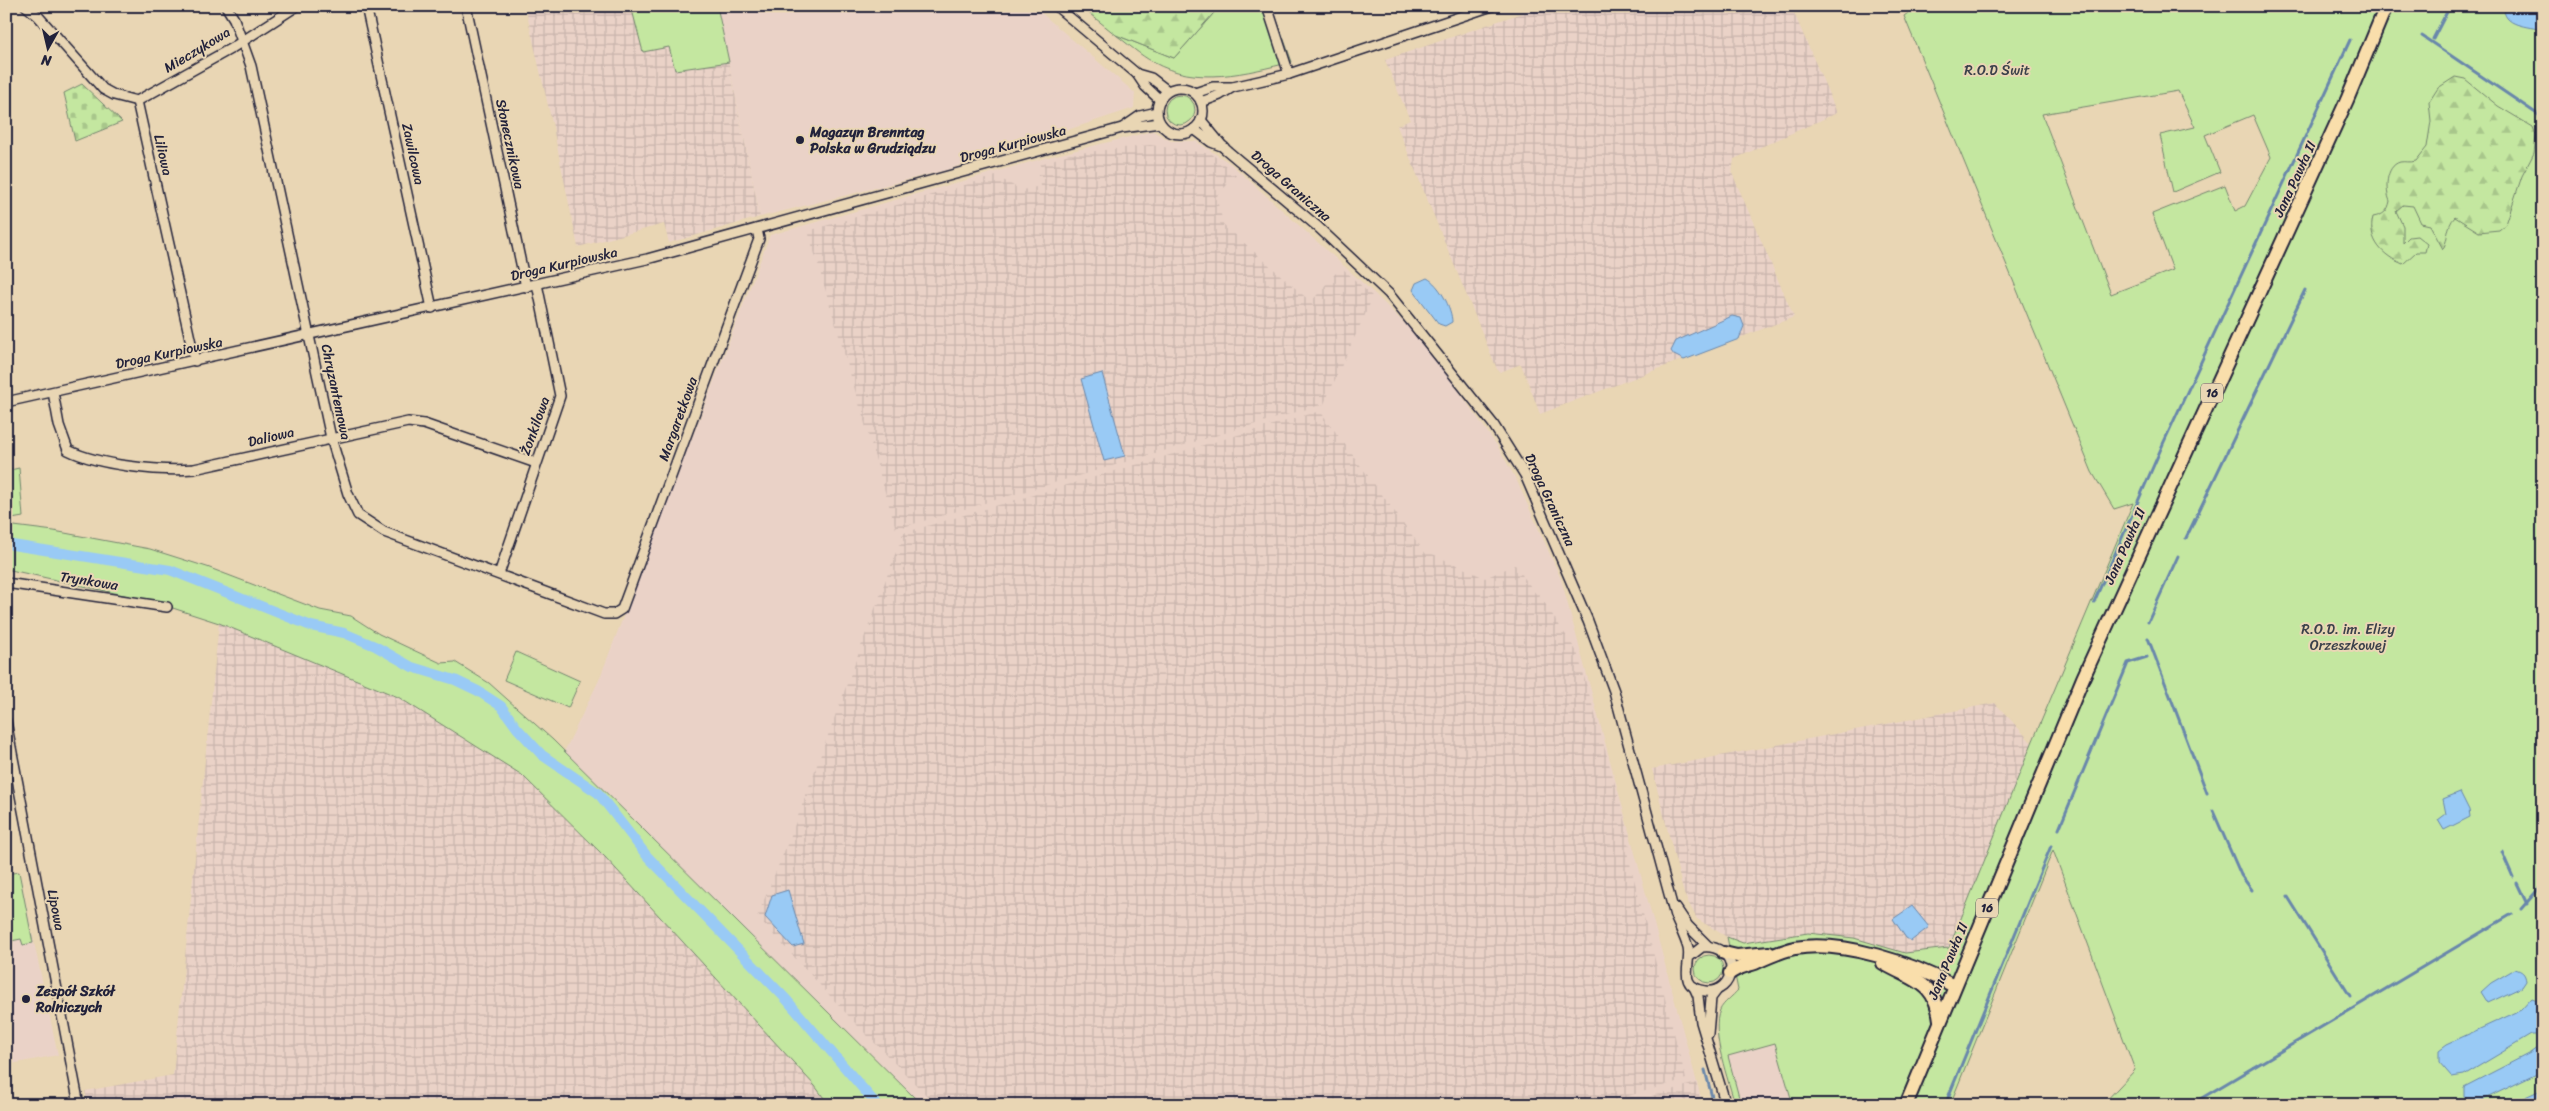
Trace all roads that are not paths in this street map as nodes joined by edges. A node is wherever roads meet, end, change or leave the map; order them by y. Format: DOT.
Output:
graph roads {
  1 [pos="26,6"];
  2 [pos="226,6"];
  3 [pos="297,6"];
  4 [pos="366,6"];
  5 [pos="466,6"];
  6 [pos="1056,6"];
  7 [pos="1267,6"];
  8 [pos="1492,6"];
  9 [pos="2386,6"];
  10 [pos="242,39"];
  11 [pos="1137,74"];
  12 [pos="1289,74"];
  13 [pos="1233,87"];
  14 [pos="1168,91"];
  15 [pos="1195,93"];
  16 [pos="1160,100"];
  17 [pos="137,101"];
  18 [pos="1201,102"];
  19 [pos="1157,112"];
  20 [pos="1201,120"];
  21 [pos="1160,123"];
  22 [pos="1122,128"];
  23 [pos="1194,129"];
  24 [pos="1224,148"];
  25 [pos="757,229"];
  26 [pos="537,284"];
  27 [pos="526,287"];
  28 [pos="432,308"];
  29 [pos="310,335"];
  30 [pos="196,361"];
  31 [pos="53,392"];
  32 [pos="6,402"];
  33 [pos="331,438"];
  34 [pos="536,463"];
  35 [pos="499,574"];
  36 [pos="6,582"];
  37 [pos="167,607"];
  38 [pos="614,614"];
  39 [pos="6,721"];
  40 [pos="1673,904"];
  41 [pos="1708,946"];
  42 [pos="1779,952"];
  43 [pos="1724,953"];
  44 [pos="1867,955"];
  45 [pos="1689,957"];
  46 [pos="1730,974"];
  47 [pos="1954,986"];
  48 [pos="1694,987"];
  49 [pos="1717,990"];
  50 [pos="1940,1020"];
  51 [pos="1708,1042"];
  52 [pos="79,1105"];
  53 [pos="1726,1105"];
  54 [pos="1906,1105"];
  1 -- 17 [label="street"];
  2 -- 10 [label="street, Chryzantemowa"];
  3 -- 10 [label="street, Mieczykowa"];
  4 -- 28 [label="street, Zawilcowa"];
  5 -- 27 [label="street, Słonecznikowa"];
  6 -- 11 [label="street"];
  7 -- 12 [label="street"];
  8 -- 12 [label="street"];
  9 -- 47 [label="main road, Jana Pawła II / 16"];
  10 -- 17 [label="street, Mieczykowa"];
  10 -- 29 [label="street, Chryzantemowa"];
  11 -- 14 [label="street"];
  11 -- 16 [label="street"];
  12 -- 13 [label="street"];
  13 -- 15 [label="street"];
  13 -- 18 [label="street"];
  14 -- 15 [label="street"];
  14 -- 16 [label="street"];
  15 -- 18 [label="street"];
  16 -- 19 [label="street"];
  17 -- 30 [label="street, Liliowa"];
  18 -- 20 [label="street"];
  19 -- 21 [label="street"];
  19 -- 22 [label="street, Droga Kurpiowska"];
  20 -- 23 [label="street"];
  20 -- 24 [label="street, Droga Graniczna"];
  21 -- 22 [label="street, Droga Kurpiowska"];
  21 -- 23 [label="street"];
  22 -- 25 [label="street, Droga Kurpiowska"];
  23 -- 24 [label="street, Droga Graniczna"];
  24 -- 40 [label="street, Droga Graniczna"];
  25 -- 26 [label="street, Droga Kurpiowska"];
  25 -- 38 [label="street, Margaretkowa"];
  26 -- 27 [label="street, Droga Kurpiowska"];
  26 -- 34 [label="street, Żonkilowa"];
  27 -- 28 [label="street, Droga Kurpiowska"];
  28 -- 29 [label="street, Droga Kurpiowska"];
  29 -- 30 [label="street, Droga Kurpiowska"];
  29 -- 33 [label="street, Chryzantemowa"];
  30 -- 31 [label="street, Droga Kurpiowska"];
  31 -- 32 [label="street, Droga Kurpiowska"];
  31 -- 33 [label="street, Daliowa"];
  33 -- 34 [label="street, Daliowa"];
  33 -- 35 [label="street, Chryzantemowa"];
  34 -- 35 [label="street, Żonkilowa"];
  35 -- 38 [label="street, Chryzantemowa"];
  36 -- 37 [label="street, Trynkowa"];
  39 -- 52 [label="street, Lipowa"];
  40 -- 41 [label="street, Droga Graniczna"];
  40 -- 45 [label="street, Droga Graniczna"];
  41 -- 43 [label="street"];
  41 -- 45 [label="street"];
  42 -- 43 [label="main road"];
  42 -- 44 [label="main road"];
  42 -- 46 [label="main road"];
  43 -- 46 [label="street"];
  44 -- 47 [label="main road"];
  44 -- 50 [label="main road"];
  45 -- 48 [label="street"];
  46 -- 49 [label="street"];
  47 -- 50 [label="main road, Jana Pawła II / 16"];
  48 -- 49 [label="street"];
  48 -- 51 [label="street"];
  49 -- 51 [label="street"];
  50 -- 54 [label="main road, Jana Pawła II / 16"];
  51 -- 53 [label="street"];
}
